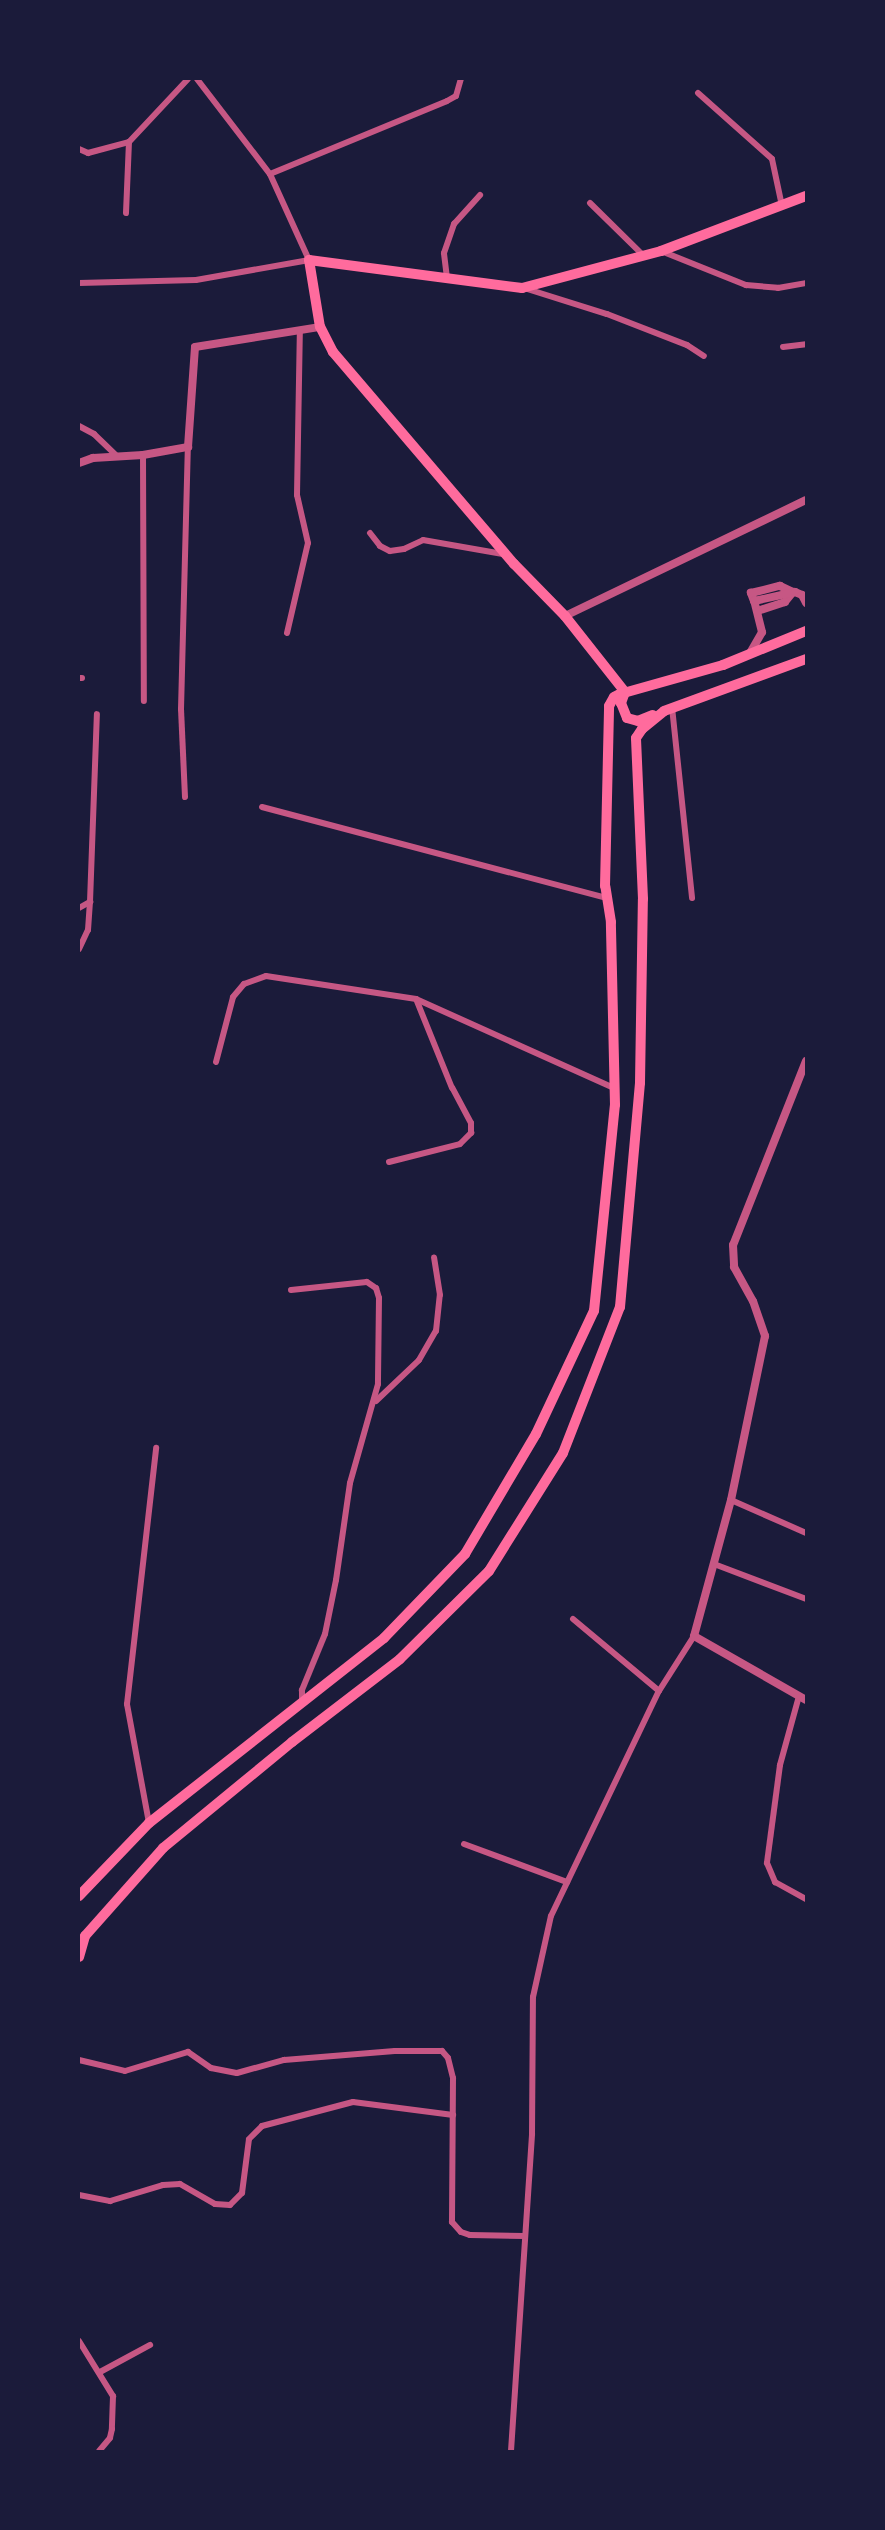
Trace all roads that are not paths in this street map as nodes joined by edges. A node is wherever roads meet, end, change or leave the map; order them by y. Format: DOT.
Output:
graph roads {
  1 [pos="188,79"];
  2 [pos="197,79"];
  3 [pos="461,79"];
  4 [pos="698,93"];
  5 [pos="129,142"];
  6 [pos="79,149"];
  7 [pos="270,174"];
  8 [pos="480,195"];
  9 [pos="806,196"];
  10 [pos="590,203"];
  11 [pos="782,206"];
  12 [pos="125,213"];
  13 [pos="661,251"];
  14 [pos="644,256"];
  15 [pos="309,260"];
  16 [pos="447,278"];
  17 [pos="79,283"];
  18 [pos="806,283"];
  19 [pos="522,288"];
  20 [pos="320,327"];
  21 [pos="300,331"];
  22 [pos="806,344"];
  23 [pos="783,347"];
  24 [pos="704,356"];
  25 [pos="79,426"];
  26 [pos="188,447"];
  27 [pos="143,455"];
  28 [pos="118,457"];
  29 [pos="79,463"];
  30 [pos="806,500"];
  31 [pos="370,533"];
  32 [pos="505,554"];
  33 [pos="806,603"];
  34 [pos="565,616"];
  35 [pos="806,631"];
  36 [pos="287,633"];
  37 [pos="746,657"];
  38 [pos="806,659"];
  39 [pos="625,692"];
  40 [pos="144,701"];
  41 [pos="668,709"];
  42 [pos="97,714"];
  43 [pos="184,797"];
  44 [pos="262,807"];
  45 [pos="606,898"];
  46 [pos="692,898"];
  47 [pos="90,902"];
  48 [pos="79,908"];
  49 [pos="79,949"];
  50 [pos="416,999"];
  51 [pos="806,1060"];
  52 [pos="216,1062"];
  53 [pos="614,1088"];
  54 [pos="389,1162"];
  55 [pos="433,1257"];
  56 [pos="291,1290"];
  57 [pos="375,1402"];
  58 [pos="156,1448"];
  59 [pos="731,1500"];
  60 [pos="806,1534"];
  61 [pos="714,1564"];
  62 [pos="806,1599"];
  63 [pos="573,1619"];
  64 [pos="694,1636"];
  65 [pos="659,1691"];
  66 [pos="803,1698"];
  67 [pos="302,1704"];
  68 [pos="149,1823"];
  69 [pos="464,1844"];
  70 [pos="567,1882"];
  71 [pos="79,1896"];
  72 [pos="806,1899"];
  73 [pos="79,1957"];
  74 [pos="79,2060"];
  75 [pos="453,2115"];
  76 [pos="79,2195"];
  77 [pos="524,2236"];
  78 [pos="79,2341"];
  79 [pos="150,2345"];
  80 [pos="100,2372"];
  81 [pos="99,2451"];
  82 [pos="511,2451"];
  1 -- 5 [label="street"];
  2 -- 7 [label="street"];
  3 -- 7 [label="street"];
  4 -- 11 [label="street"];
  5 -- 6 [label="street"];
  5 -- 12 [label="street"];
  7 -- 15 [label="street"];
  8 -- 16 [label="street"];
  9 -- 11 [label="main road"];
  10 -- 14 [label="street"];
  11 -- 13 [label="main road"];
  13 -- 14 [label="main road"];
  13 -- 18 [label="street"];
  14 -- 19 [label="main road"];
  15 -- 16 [label="main road"];
  15 -- 17 [label="street"];
  15 -- 20 [label="main road"];
  16 -- 19 [label="main road"];
  19 -- 24 [label="street"];
  20 -- 21 [label="street"];
  20 -- 32 [label="main road"];
  21 -- 26 [label="street"];
  21 -- 36 [label="street"];
  22 -- 23 [label="street"];
  25 -- 28 [label="street"];
  26 -- 27 [label="street"];
  26 -- 43 [label="street"];
  27 -- 28 [label="street"];
  27 -- 40 [label="street"];
  28 -- 29 [label="street"];
  30 -- 34 [label="street"];
  31 -- 32 [label="street"];
  32 -- 34 [label="main road"];
  33 -- 37 [label="street"];
  34 -- 39 [label="main road"];
  35 -- 37 [label="main road"];
  37 -- 39 [label="main road"];
  38 -- 41 [label="main road"];
  39 -- 41 [label="main road"];
  39 -- 45 [label="main road"];
  41 -- 46 [label="street"];
  41 -- 73 [label="main road"];
  42 -- 47 [label="street"];
  44 -- 45 [label="street"];
  45 -- 53 [label="main road"];
  47 -- 48 [label="street"];
  47 -- 49 [label="street"];
  50 -- 52 [label="street"];
  50 -- 53 [label="street"];
  50 -- 54 [label="street"];
  51 -- 59 [label="street"];
  53 -- 67 [label="main road"];
  55 -- 57 [label="street"];
  56 -- 57 [label="street"];
  57 -- 67 [label="street"];
  58 -- 68 [label="street"];
  59 -- 60 [label="street"];
  59 -- 61 [label="street"];
  61 -- 62 [label="street"];
  61 -- 64 [label="street"];
  63 -- 65 [label="street"];
  64 -- 65 [label="street"];
  64 -- 66 [label="street"];
  65 -- 70 [label="street"];
  66 -- 72 [label="street"];
  67 -- 68 [label="main road"];
  68 -- 71 [label="main road"];
  69 -- 70 [label="street"];
  70 -- 77 [label="street"];
  74 -- 75 [label="street"];
  75 -- 76 [label="street"];
  75 -- 77 [label="street"];
  77 -- 82 [label="street"];
  78 -- 80 [label="street"];
  79 -- 80 [label="street"];
  80 -- 81 [label="street"];
}
